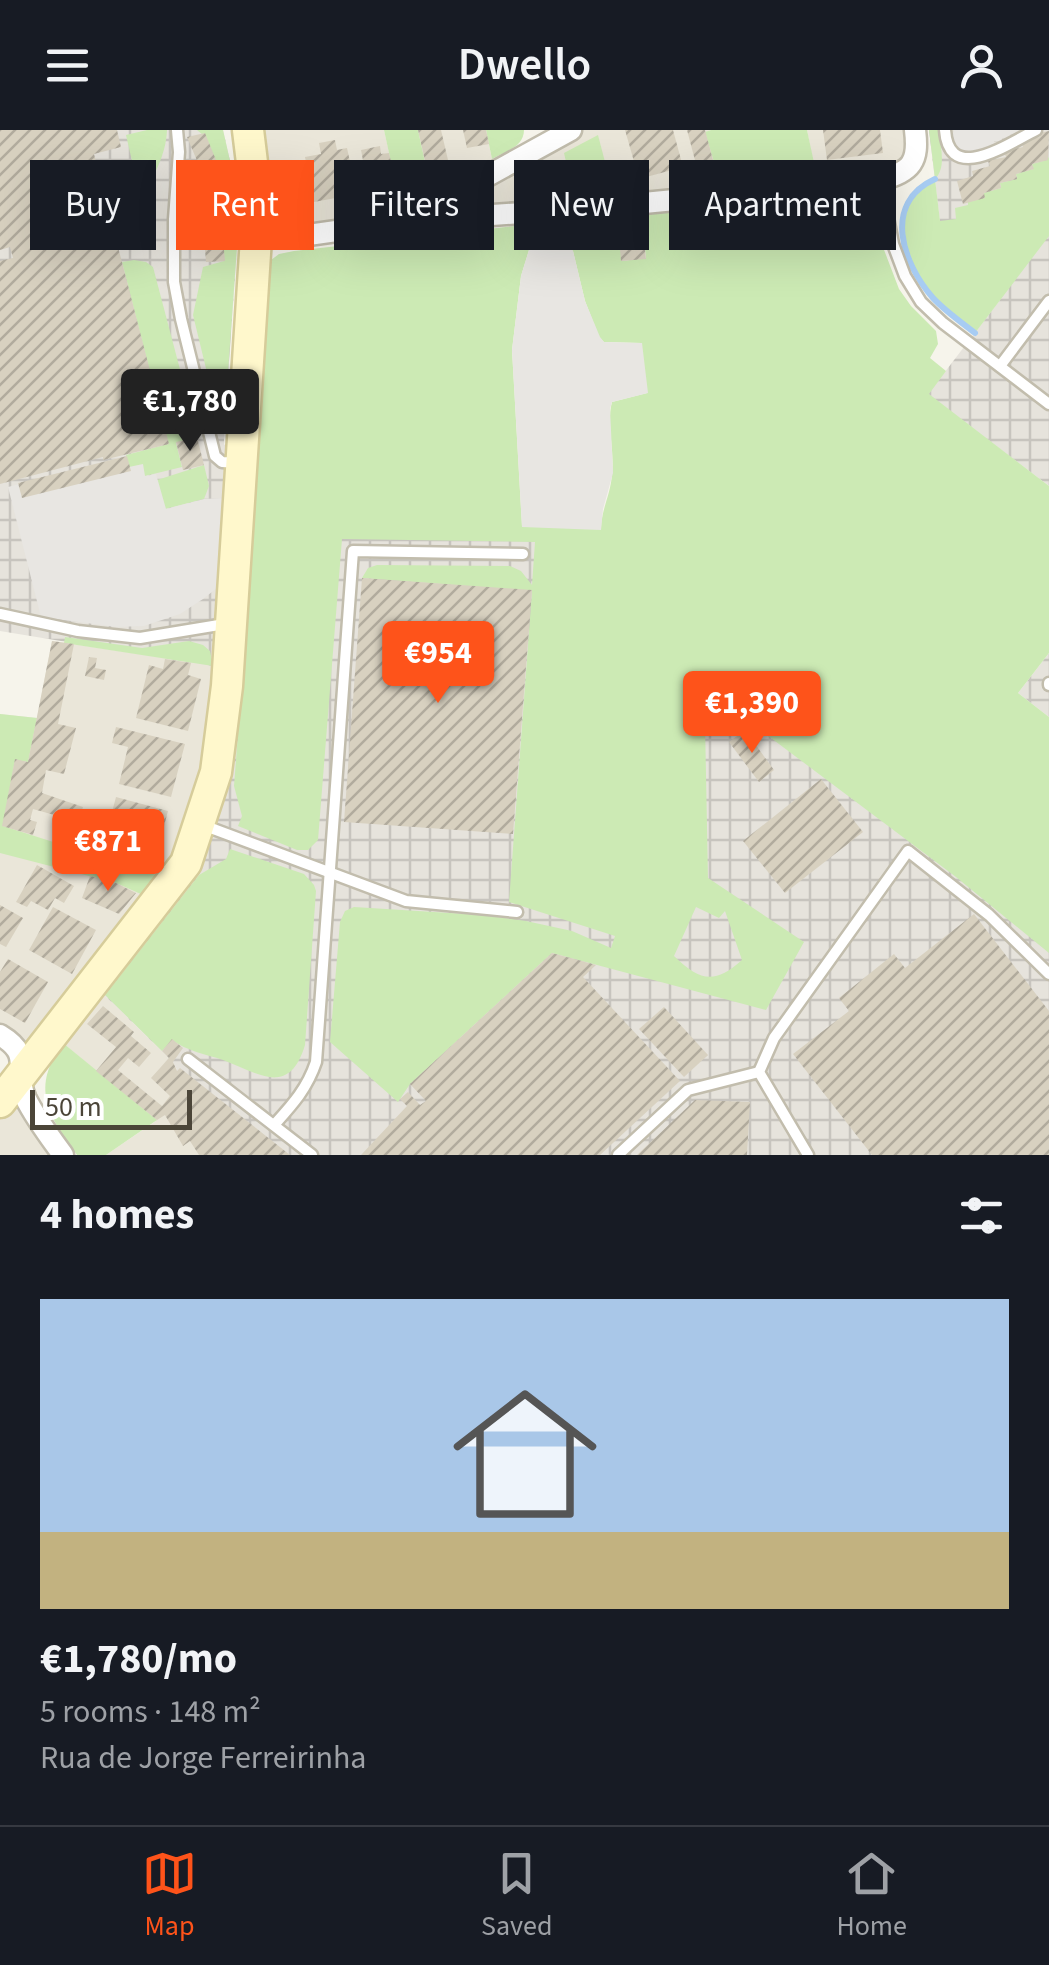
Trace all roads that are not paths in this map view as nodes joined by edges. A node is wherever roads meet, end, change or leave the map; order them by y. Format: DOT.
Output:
graph roads {
  1 [pos="177,130"];
  2 [pos="248,130"];
  3 [pos="571,130"];
  4 [pos="915,130"];
  5 [pos="945,130"];
  6 [pos="1036,130"];
  7 [pos="538,138"];
  8 [pos="252,160"];
  9 [pos="494,166"];
  10 [pos="896,175"];
  11 [pos="669,201"];
  12 [pos="494,215"];
  13 [pos="255,250"];
  14 [pos="895,250"];
  15 [pos="1049,301"];
  16 [pos="1000,366"];
  17 [pos="1049,404"];
  18 [pos="242,463"];
  19 [pos="523,554"];
  20 [pos="0,614"];
  21 [pos="231,623"];
  22 [pos="199,824"];
  23 [pos="331,873"];
  24 [pos="517,912"];
  25 [pos="1049,974"];
  26 [pos="0,1036"];
  27 [pos="188,1058"];
  28 [pos="758,1072"];
  29 [pos="10,1077"];
  30 [pos="0,1102"];
  31 [pos="274,1125"];
  32 [pos="63,1155"];
  33 [pos="312,1155"];
  34 [pos="618,1155"];
  35 [pos="808,1155"];
  1 -- 18 [label="lane"];
  2 -- 8 [label="street"];
  3 -- 7 [label="street"];
  4 -- 10 [label="street"];
  5 -- 6 [label="lane"];
  7 -- 9 [label="street"];
  11 -- 12 [label="street"];
  13 -- 18 [label="street"];
  14 -- 16 [label="lane"];
  15 -- 16 [label="lane"];
  16 -- 17 [label="lane"];
  18 -- 21 [label="street"];
  19 -- 23 [label="lane"];
  20 -- 21 [label="lane"];
  21 -- 22 [label="street"];
  22 -- 23 [label="lane"];
  22 -- 29 [label="street"];
  23 -- 24 [label="lane"];
  23 -- 31 [label="lane"];
  25 -- 28 [label="lane"];
  26 -- 29 [label="street"];
  27 -- 31 [label="lane"];
  28 -- 34 [label="lane"];
  28 -- 35 [label="lane"];
  29 -- 30 [label="street"];
  29 -- 32 [label="street"];
  31 -- 33 [label="lane"];
}
